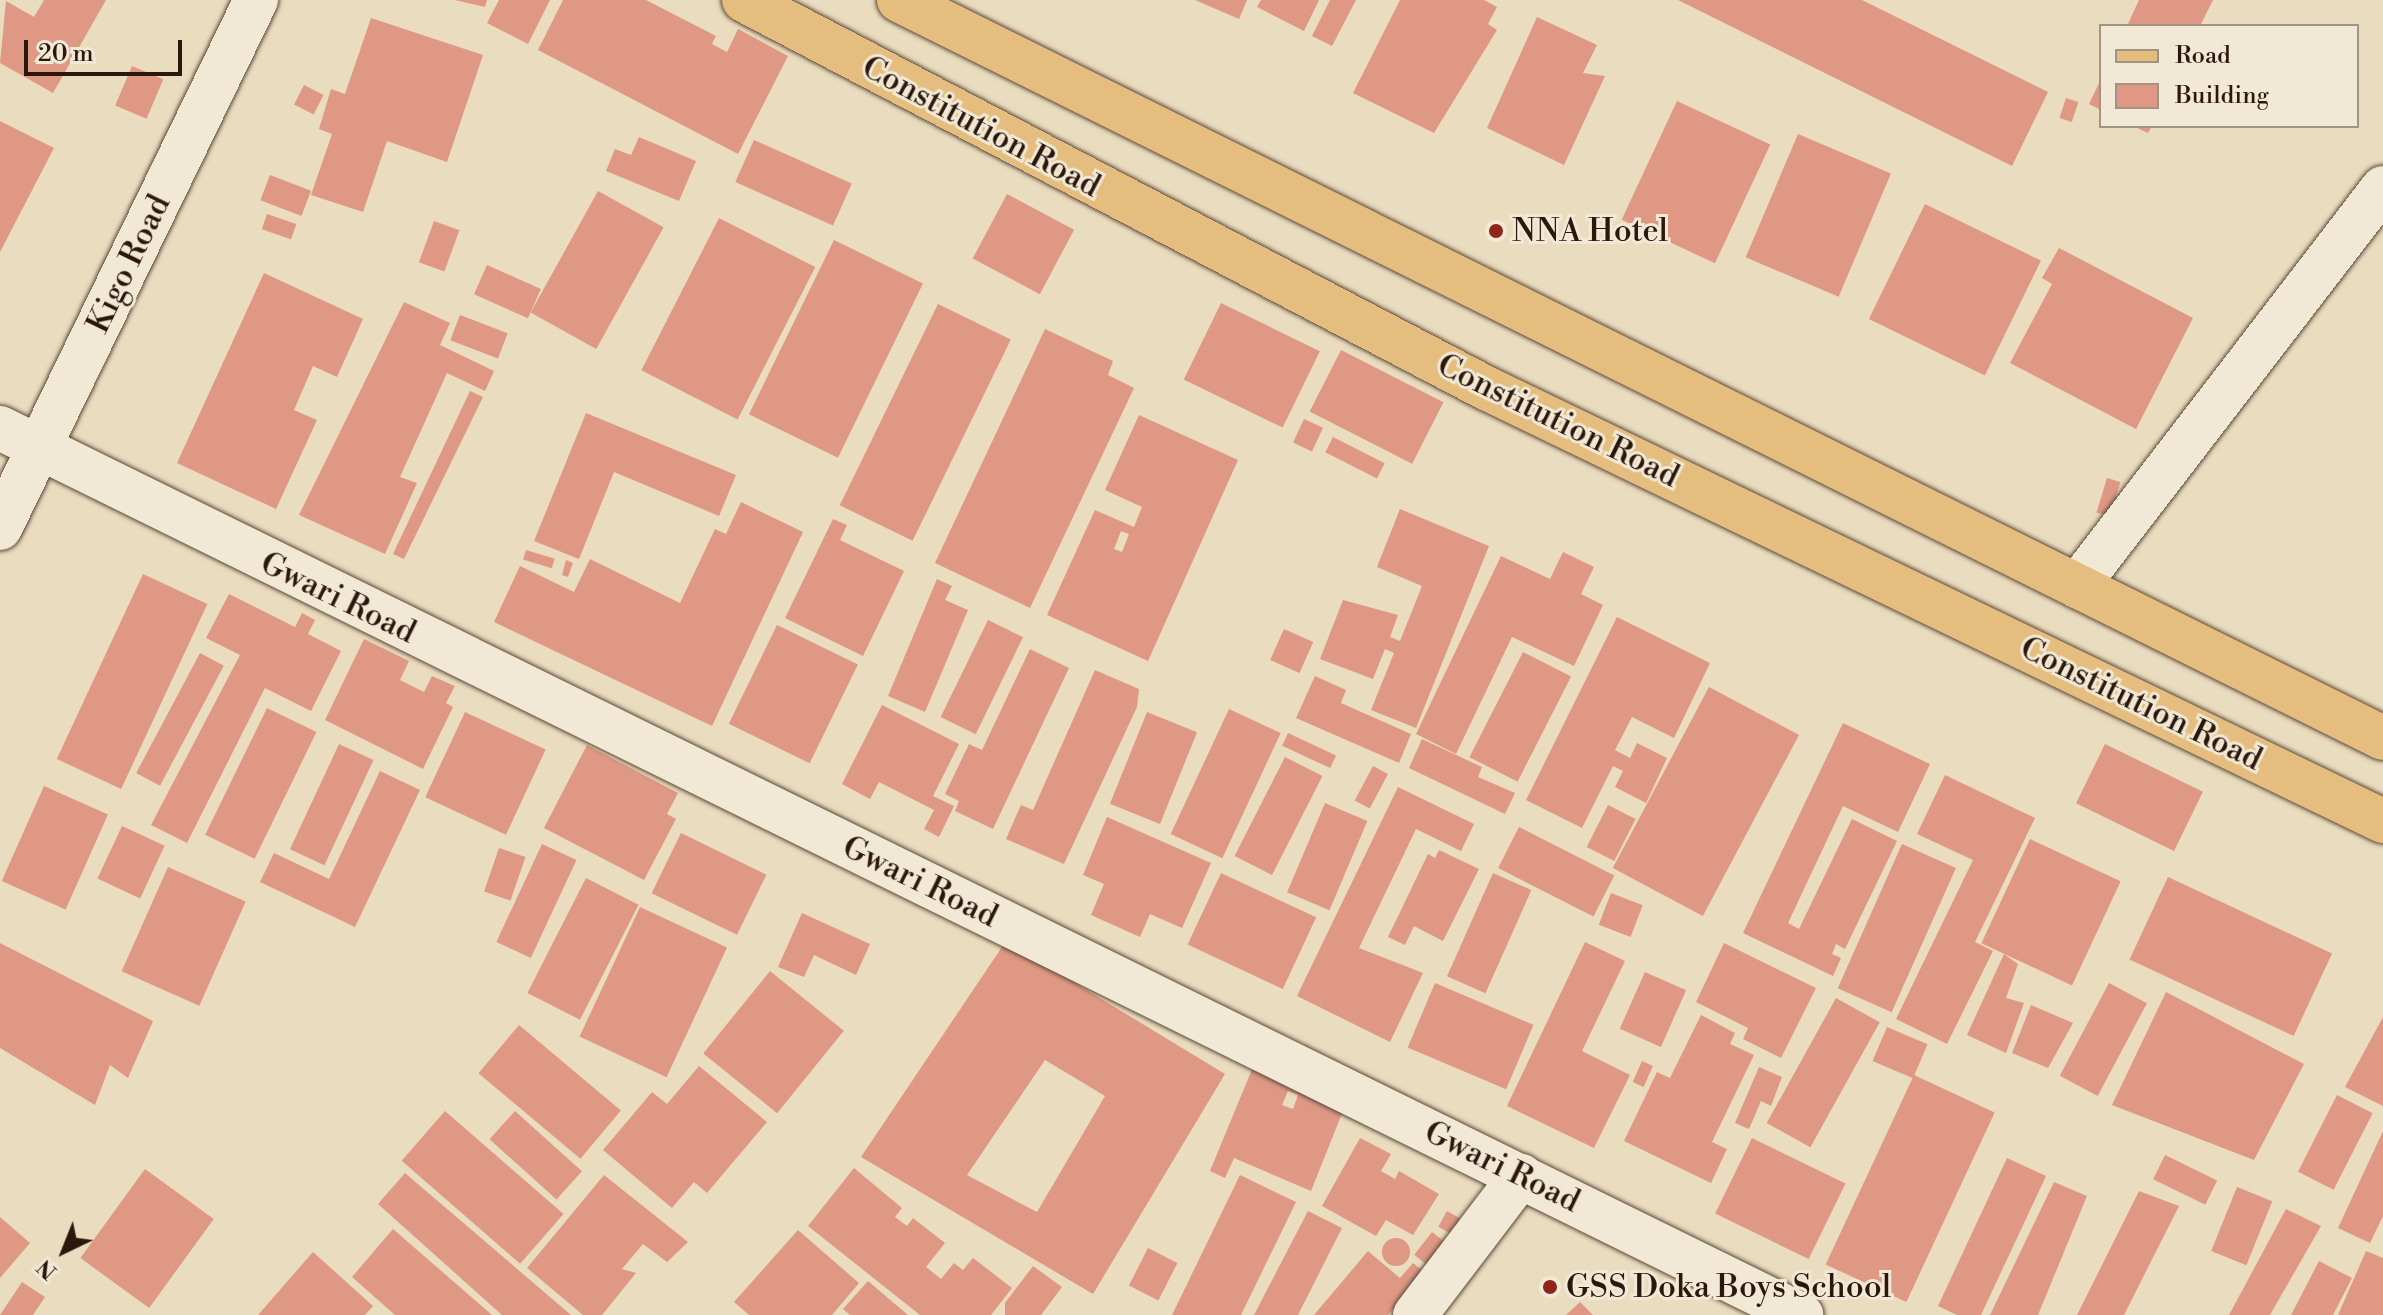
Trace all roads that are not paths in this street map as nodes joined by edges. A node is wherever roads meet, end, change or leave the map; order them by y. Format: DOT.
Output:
graph roads {
  1 [pos="256,0"];
  2 [pos="744,0"];
  3 [pos="899,0"];
  4 [pos="2383,188"];
  5 [pos="0,428"];
  6 [pos="39,452"];
  7 [pos="0,528"];
  8 [pos="2077,586"];
  9 [pos="2383,738"];
  10 [pos="2383,821"];
  11 [pos="1521,1176"];
  12 [pos="1415,1315"];
  13 [pos="1801,1315"];
  1 -- 6 [label="street, Kigo Road"];
  2 -- 10 [label="main road, Constitution Road"];
  3 -- 8 [label="main road"];
  4 -- 8 [label="street"];
  5 -- 6 [label="street, Gwari Road"];
  6 -- 7 [label="street, Kigo Road"];
  6 -- 11 [label="street, Gwari Road"];
  8 -- 9 [label="main road"];
  11 -- 12 [label="street"];
  11 -- 13 [label="street, Gwari Road"];
}
